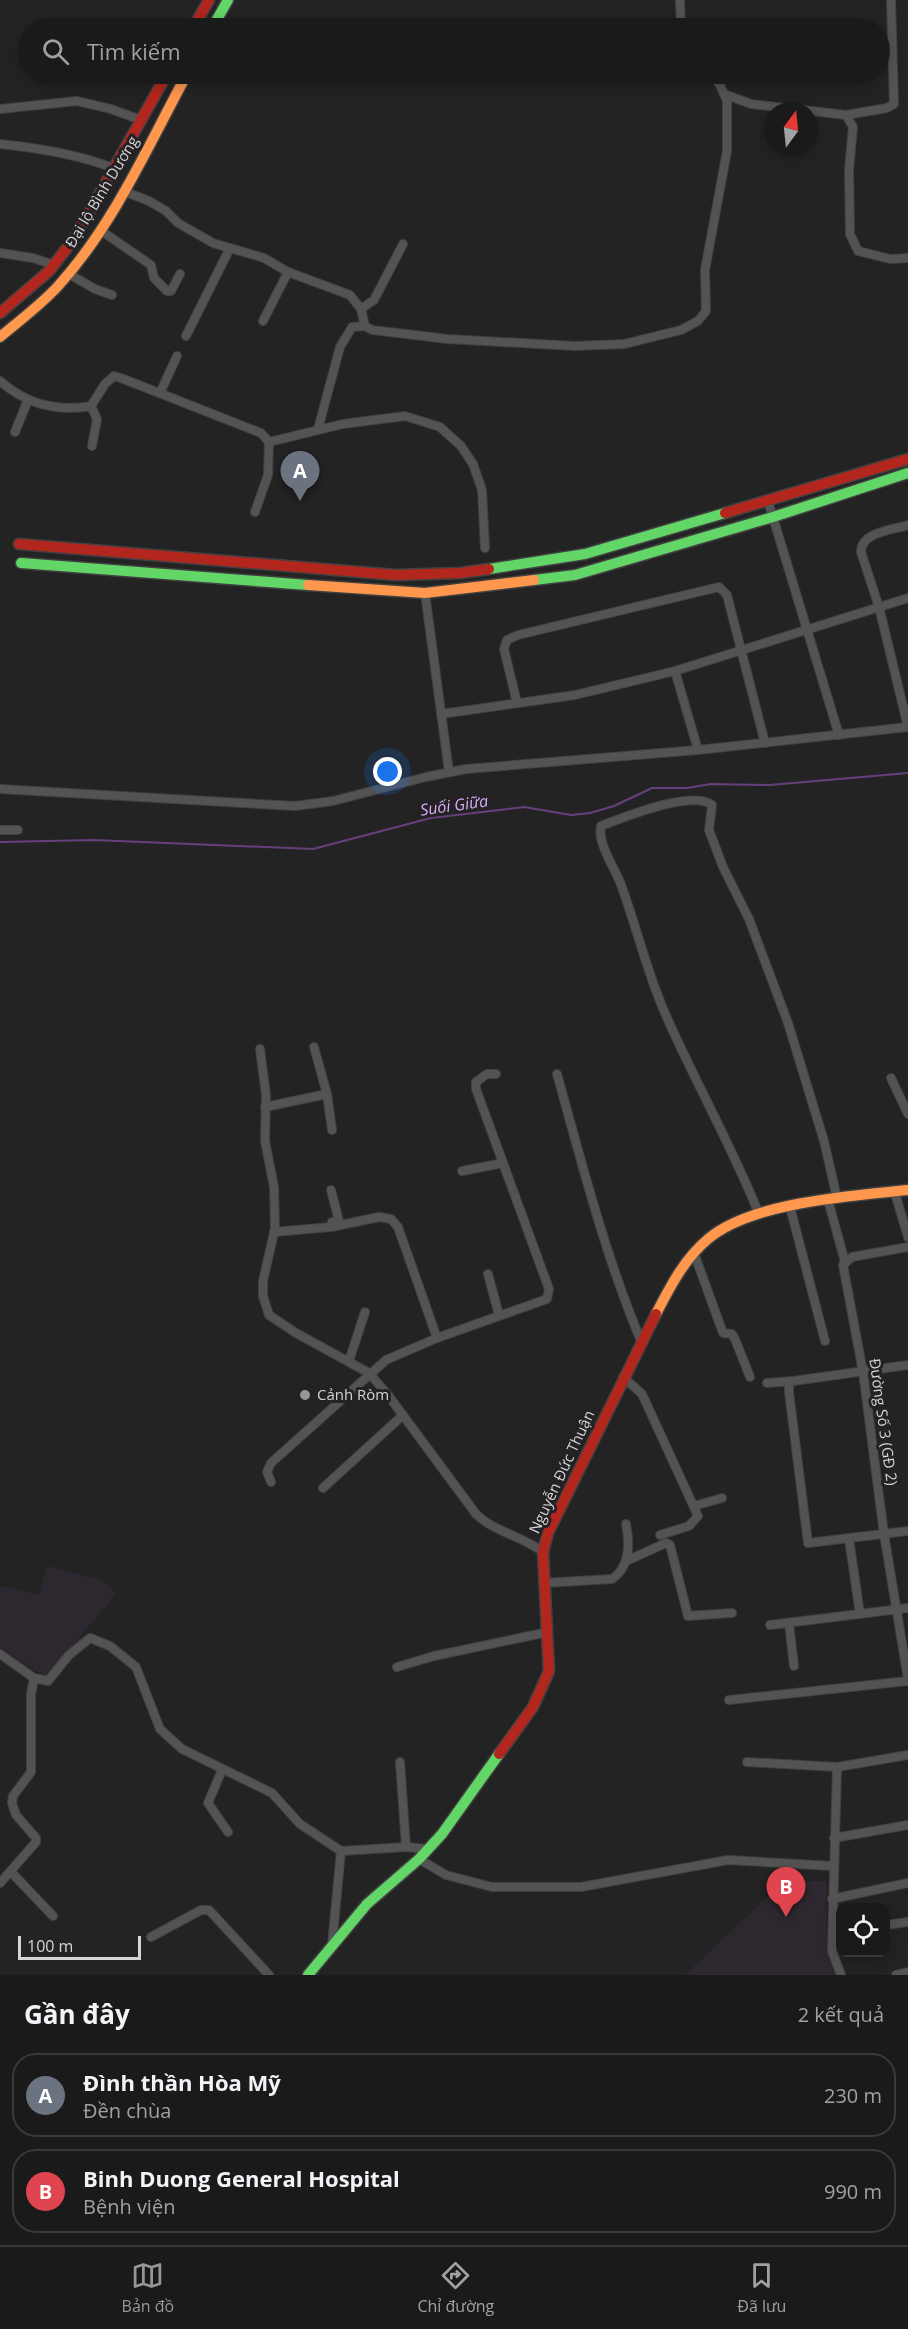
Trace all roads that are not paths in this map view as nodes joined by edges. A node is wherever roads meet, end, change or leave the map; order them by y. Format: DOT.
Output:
graph roads {
  1 [pos="209,0"];
  2 [pos="228,0"];
  3 [pos="680,0"];
  4 [pos="891,0"];
  5 [pos="199,18"];
  6 [pos="218,18"];
  7 [pos="681,18"];
  8 [pos="161,84"];
  9 [pos="182,84"];
  10 [pos="719,84"];
  11 [pos="724,94"];
  12 [pos="0,109"];
  13 [pos="846,115"];
  14 [pos="141,120"];
  15 [pos="0,144"];
  16 [pos="113,168"];
  17 [pos="123,191"];
  18 [pos="100,230"];
  19 [pos="403,244"];
  20 [pos="230,248"];
  21 [pos="0,253"];
  22 [pos="908,258"];
  23 [pos="54,265"];
  24 [pos="288,272"];
  25 [pos="69,274"];
  26 [pos="180,274"];
  27 [pos="112,295"];
  28 [pos="361,309"];
  29 [pos="0,313"];
  30 [pos="263,321"];
  31 [pos="365,326"];
  32 [pos="186,336"];
  33 [pos="0,337"];
  34 [pos="177,356"];
  35 [pos="0,381"];
  36 [pos="160,393"];
  37 [pos="28,400"];
  38 [pos="91,406"];
  39 [pos="318,429"];
  40 [pos="15,432"];
  41 [pos="269,442"];
  42 [pos="92,446"];
  43 [pos="908,459"];
  44 [pos="908,473"];
  45 [pos="768,501"];
  46 [pos="255,512"];
  47 [pos="773,517"];
  48 [pos="908,525"];
  49 [pos="19,544"];
  50 [pos="485,548"];
  51 [pos="21,563"];
  52 [pos="424,593"];
  53 [pos="908,598"];
  54 [pos="879,607"];
  55 [pos="808,628"];
  56 [pos="740,651"];
  57 [pos="675,671"];
  58 [pos="517,703"];
  59 [pos="441,714"];
  60 [pos="908,728"];
  61 [pos="839,735"];
  62 [pos="765,743"];
  63 [pos="698,750"];
  64 [pos="449,772"];
  65 [pos="0,789"];
  66 [pos="0,830"];
  67 [pos="18,830"];
  68 [pos="314,1047"];
  69 [pos="260,1049"];
  70 [pos="496,1074"];
  71 [pos="557,1074"];
  72 [pos="891,1078"];
  73 [pos="327,1094"];
  74 [pos="265,1107"];
  75 [pos="908,1114"];
  76 [pos="332,1130"];
  77 [pos="503,1163"];
  78 [pos="462,1171"];
  79 [pos="332,1190"];
  80 [pos="908,1190"];
  81 [pos="895,1193"];
  82 [pos="832,1199"];
  83 [pos="790,1207"];
  84 [pos="759,1214"];
  85 [pos="275,1230"];
  86 [pos="908,1237"];
  87 [pos="908,1247"];
  88 [pos="693,1253"];
  89 [pos="845,1262"];
  90 [pos="488,1274"];
  91 [pos="365,1312"];
  92 [pos="498,1315"];
  93 [pos="437,1338"];
  94 [pos="641,1341"];
  95 [pos="825,1341"];
  96 [pos="349,1361"];
  97 [pos="908,1365"];
  98 [pos="863,1372"];
  99 [pos="369,1373"];
  100 [pos="623,1377"];
  101 [pos="750,1377"];
  102 [pos="793,1381"];
  103 [pos="767,1383"];
  104 [pos="403,1415"];
  105 [pos="272,1482"];
  106 [pos="323,1488"];
  107 [pos="722,1498"];
  108 [pos="694,1506"];
  109 [pos="626,1524"];
  110 [pos="908,1531"];
  111 [pos="884,1534"];
  112 [pos="660,1535"];
  113 [pos="849,1539"];
  114 [pos="543,1552"];
  115 [pos="626,1561"];
  116 [pos="543,1583"];
  117 [pos="908,1608"];
  118 [pos="897,1610"];
  119 [pos="732,1613"];
  120 [pos="860,1614"];
  121 [pos="789,1623"];
  122 [pos="770,1625"];
  123 [pos="548,1632"];
  124 [pos="0,1654"];
  125 [pos="794,1666"];
  126 [pos="397,1667"];
  127 [pos="34,1678"];
  128 [pos="908,1680"];
  129 [pos="729,1700"];
  130 [pos="908,1755"];
  131 [pos="400,1762"];
  132 [pos="747,1762"];
  133 [pos="837,1767"];
  134 [pos="222,1770"];
  135 [pos="908,1825"];
  136 [pos="228,1832"];
  137 [pos="834,1838"];
  138 [pos="406,1847"];
  139 [pos="429,1849"];
  140 [pos="341,1851"];
  141 [pos="420,1859"];
  142 [pos="832,1866"];
  143 [pos="11,1872"];
  144 [pos="0,1884"];
  145 [pos="908,1884"];
  146 [pos="832,1899"];
  147 [pos="53,1916"];
  148 [pos="908,1922"];
  149 [pos="890,1924"];
  150 [pos="836,1933"];
  151 [pos="151,1937"];
  152 [pos="332,1946"];
  153 [pos="908,1972"];
  154 [pos="269,1975"];
  155 [pos="308,1975"];
  156 [pos="841,1975"];
  157 [pos="896,1975"];
  1 -- 5 [label="main road"];
  2 -- 6 [label="main road"];
  3 -- 7 [label="street"];
  4 -- 13 [label="street"];
  8 -- 14 [label="main road, Đại lộ Bình Dương"];
  9 -- 17 [label="main road, Đại lộ Bình Dương"];
  10 -- 11 [label="street"];
  11 -- 13 [label="street"];
  11 -- 31 [label="street"];
  12 -- 14 [label="street"];
  13 -- 22 [label="street"];
  14 -- 16 [label="main road, Đại lộ Bình Dương"];
  15 -- 16 [label="street"];
  16 -- 23 [label="main road, Đại lộ Bình Dương"];
  17 -- 18 [label="main road, Đại lộ Bình Dương"];
  17 -- 20 [label="street"];
  18 -- 25 [label="main road, Đại lộ Bình Dương"];
  18 -- 26 [label="street"];
  19 -- 28 [label="street"];
  20 -- 24 [label="street"];
  20 -- 32 [label="street"];
  21 -- 23 [label="street"];
  23 -- 29 [label="main road, Đại lộ Bình Dương"];
  24 -- 28 [label="street"];
  24 -- 30 [label="street"];
  25 -- 27 [label="street"];
  25 -- 33 [label="main road, Đại lộ Bình Dương"];
  28 -- 31 [label="street"];
  31 -- 39 [label="street"];
  34 -- 36 [label="street"];
  35 -- 37 [label="street"];
  36 -- 38 [label="street"];
  36 -- 41 [label="street"];
  37 -- 38 [label="street"];
  37 -- 40 [label="street"];
  38 -- 42 [label="street"];
  39 -- 41 [label="street"];
  39 -- 50 [label="street"];
  41 -- 46 [label="street"];
  43 -- 45 [label="main road"];
  44 -- 47 [label="main road"];
  45 -- 47 [label="street"];
  45 -- 49 [label="main road"];
  47 -- 52 [label="main road"];
  47 -- 55 [label="street"];
  48 -- 54 [label="street"];
  51 -- 52 [label="main road"];
  52 -- 59 [label="street"];
  53 -- 54 [label="street"];
  54 -- 55 [label="street"];
  54 -- 60 [label="street"];
  55 -- 56 [label="street"];
  55 -- 61 [label="street"];
  56 -- 57 [label="street"];
  56 -- 58 [label="street"];
  56 -- 62 [label="street"];
  57 -- 58 [label="street"];
  57 -- 63 [label="street"];
  58 -- 59 [label="street"];
  59 -- 64 [label="street"];
  60 -- 61 [label="street"];
  61 -- 62 [label="street"];
  62 -- 63 [label="street"];
  63 -- 64 [label="street"];
  64 -- 65 [label="street"];
  66 -- 67 [label="street"];
  68 -- 73 [label="street"];
  69 -- 74 [label="street"];
  70 -- 77 [label="street"];
  71 -- 94 [label="street"];
  72 -- 75 [label="street"];
  73 -- 74 [label="street"];
  73 -- 76 [label="street"];
  74 -- 85 [label="street"];
  77 -- 78 [label="street"];
  77 -- 92 [label="street"];
  79 -- 85 [label="street"];
  80 -- 81 [label="main road, Nguyễn Đức Thuận"];
  81 -- 82 [label="main road, Nguyễn Đức Thuận"];
  81 -- 86 [label="street"];
  82 -- 83 [label="main road, Nguyễn Đức Thuận"];
  82 -- 84 [label="street, Đường Số 3 (GĐ 2)"];
  82 -- 89 [label="street, Đường Số 3 (GĐ 2)"];
  83 -- 84 [label="main road, Nguyễn Đức Thuận"];
  83 -- 95 [label="street"];
  84 -- 88 [label="main road, Nguyễn Đức Thuận"];
  85 -- 93 [label="street"];
  85 -- 96 [label="street"];
  87 -- 89 [label="street"];
  88 -- 94 [label="main road, Nguyễn Đức Thuận"];
  88 -- 101 [label="street"];
  89 -- 98 [label="street, Đường Số 3 (GĐ 2)"];
  90 -- 92 [label="street"];
  91 -- 96 [label="street"];
  92 -- 93 [label="street"];
  93 -- 99 [label="street"];
  94 -- 100 [label="main road, Nguyễn Đức Thuận"];
  96 -- 99 [label="street"];
  97 -- 98 [label="street"];
  98 -- 102 [label="street"];
  98 -- 111 [label="street, Đường Số 3 (GĐ 2)"];
  99 -- 104 [label="street"];
  99 -- 105 [label="street"];
  100 -- 108 [label="street"];
  100 -- 114 [label="main road, Nguyễn Đức Thuận"];
  102 -- 103 [label="street"];
  102 -- 113 [label="street"];
  104 -- 106 [label="street"];
  104 -- 114 [label="street"];
  107 -- 108 [label="street"];
  108 -- 112 [label="street"];
  109 -- 115 [label="street"];
  110 -- 111 [label="street"];
  111 -- 113 [label="street"];
  111 -- 118 [label="street, Đường Số 3 (GĐ 2)"];
  113 -- 120 [label="street"];
  114 -- 116 [label="main road, Nguyễn Đức Thuận"];
  115 -- 116 [label="street"];
  115 -- 119 [label="street"];
  116 -- 123 [label="main road, Nguyễn Đức Thuận"];
  117 -- 118 [label="street"];
  118 -- 120 [label="street"];
  118 -- 128 [label="street, Đường Số 3 (GĐ 2)"];
  120 -- 121 [label="street"];
  121 -- 122 [label="street"];
  121 -- 125 [label="street"];
  123 -- 126 [label="street"];
  123 -- 139 [label="main road, Nguyễn Đức Thuận"];
  124 -- 127 [label="street"];
  127 -- 134 [label="street"];
  127 -- 143 [label="street"];
  128 -- 129 [label="street"];
  130 -- 133 [label="street"];
  131 -- 138 [label="street"];
  132 -- 133 [label="street"];
  133 -- 137 [label="street"];
  134 -- 136 [label="street"];
  134 -- 140 [label="street"];
  135 -- 137 [label="street"];
  137 -- 142 [label="street"];
  138 -- 139 [label="street"];
  138 -- 140 [label="street"];
  139 -- 141 [label="main road, Nguyễn Đức Thuận"];
  140 -- 152 [label="street"];
  141 -- 142 [label="street"];
  141 -- 152 [label="main road, Nguyễn Đức Thuận"];
  142 -- 146 [label="street"];
  143 -- 144 [label="street"];
  143 -- 147 [label="street"];
  145 -- 146 [label="street"];
  146 -- 150 [label="street"];
  148 -- 149 [label="street"];
  150 -- 156 [label="street"];
  151 -- 154 [label="street"];
  152 -- 155 [label="main road, Nguyễn Đức Thuận"];
  153 -- 157 [label="street"];
}
